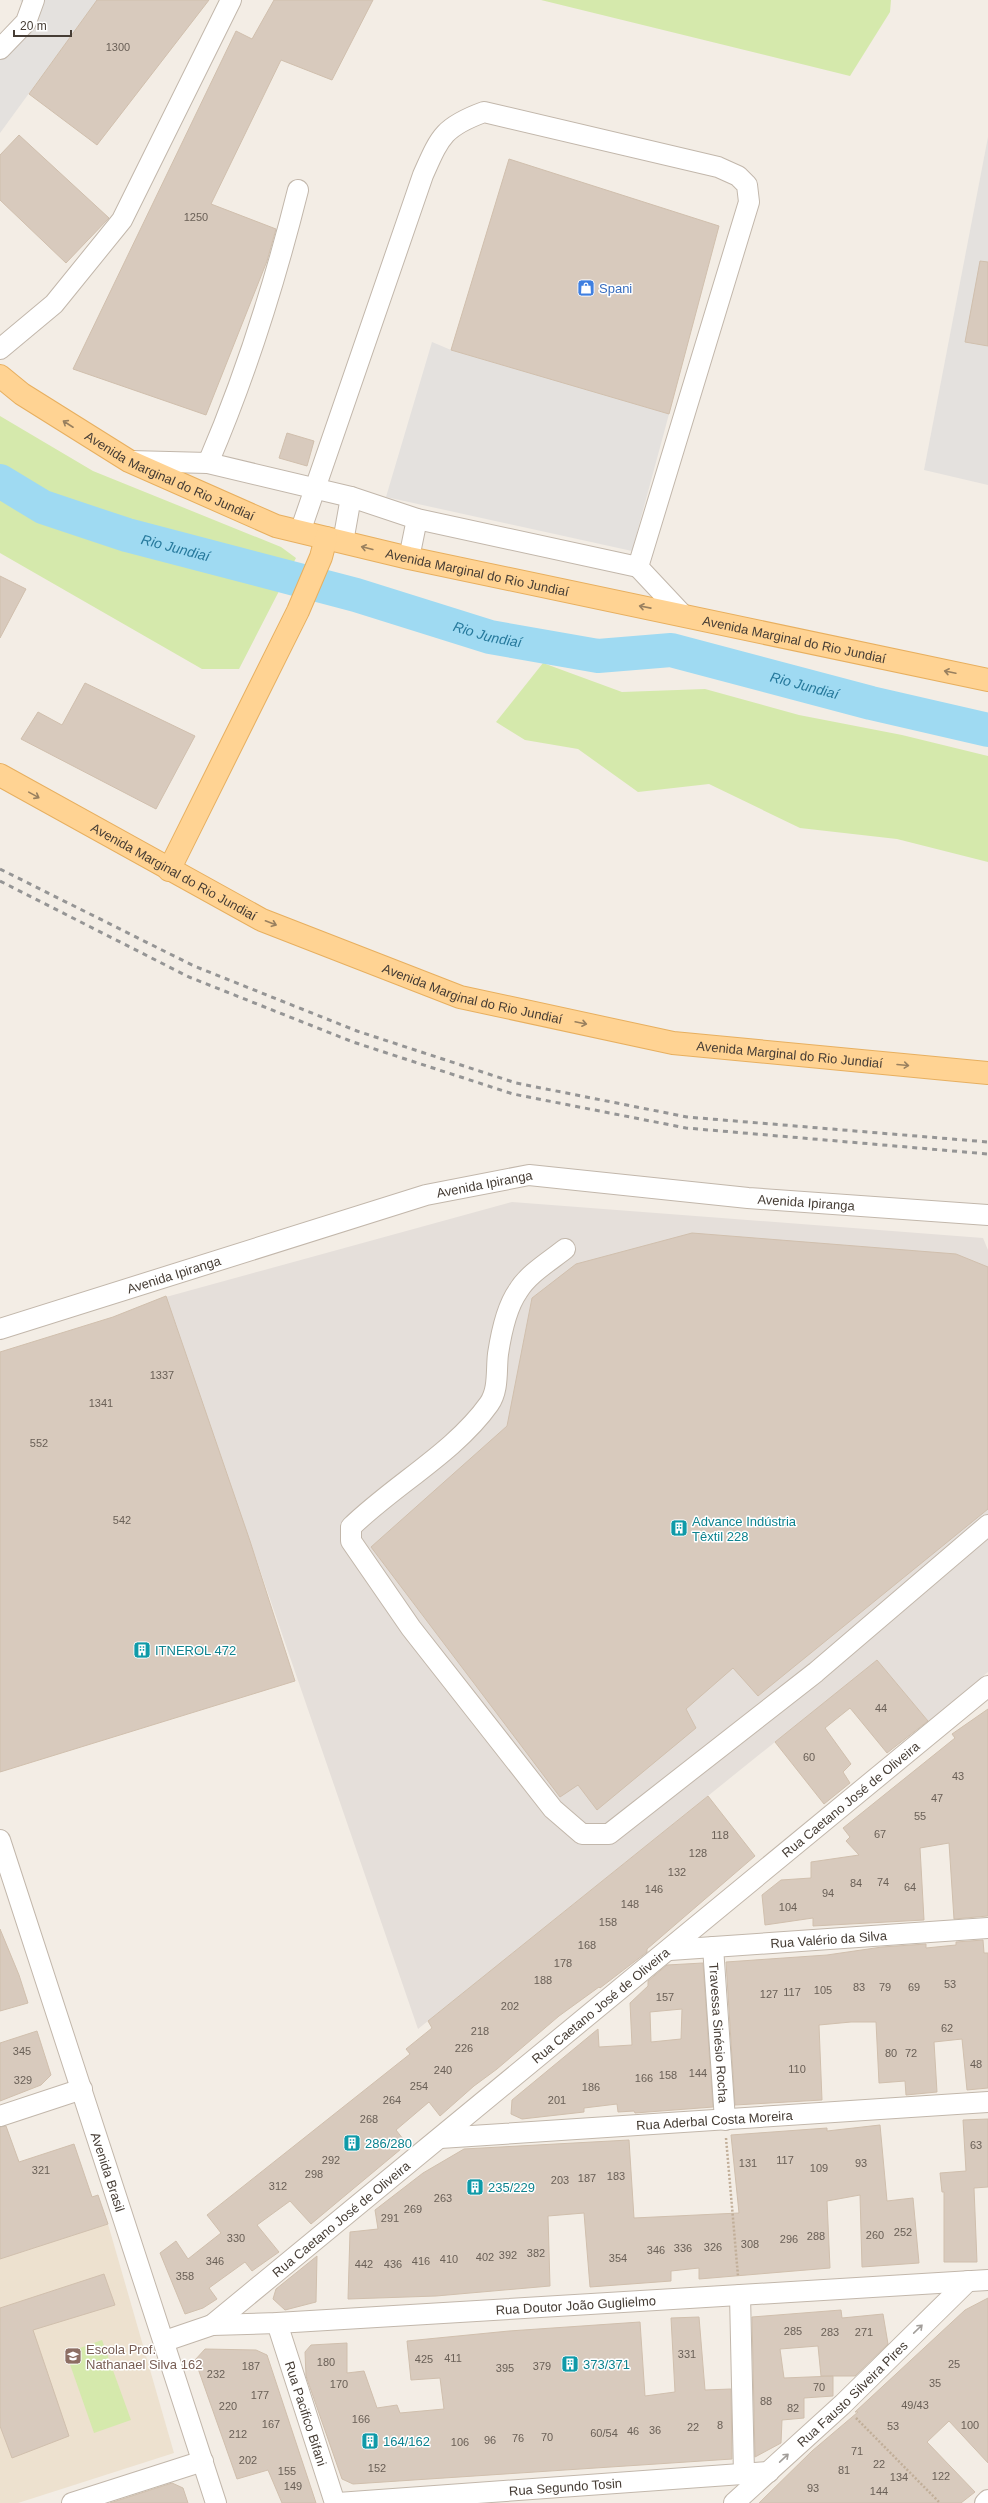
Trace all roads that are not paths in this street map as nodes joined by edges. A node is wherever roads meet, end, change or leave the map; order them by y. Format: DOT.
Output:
graph roads {
  1 [pos="34,0"];
  2 [pos="231,0"];
  3 [pos="0,49"];
  4 [pos="298,190"];
  5 [pos="0,349"];
  6 [pos="0,376"];
  7 [pos="129,461"];
  8 [pos="208,463"];
  9 [pos="315,488"];
  10 [pos="351,497"];
  11 [pos="417,519"];
  12 [pos="300,532"];
  13 [pos="330,546"];
  14 [pos="408,558"];
  15 [pos="638,567"];
  16 [pos="683,615"];
  17 [pos="988,680"];
  18 [pos="0,775"];
  19 [pos="169,870"];
  20 [pos="988,1073"];
  21 [pos="988,1215"];
  22 [pos="566,1249"];
  23 [pos="0,1329"];
  24 [pos="988,1525"];
  25 [pos="988,1686"];
  26 [pos="0,1840"];
  27 [pos="988,1928"];
  28 [pos="713,1947"];
  29 [pos="670,1950"];
  30 [pos="82,2089"];
  31 [pos="988,2102"];
  32 [pos="0,2116"];
  33 [pos="724,2120"];
  34 [pos="440,2138"];
  35 [pos="988,2280"];
  36 [pos="968,2281"];
  37 [pos="740,2295"];
  38 [pos="277,2323"];
  39 [pos="212,2325"];
  40 [pos="165,2341"];
  41 [pos="203,2461"];
  42 [pos="769,2472"];
  43 [pos="744,2474"];
  44 [pos="988,2500"];
  45 [pos="72,2503"];
  46 [pos="216,2503"];
  47 [pos="335,2503"];
  48 [pos="338,2503"];
  49 [pos="734,2503"];
  50 [pos="985,2503"];
  1 -- 3 [label="street"];
  2 -- 5 [label="street"];
  4 -- 8 [label="street"];
  7 -- 6 [label="main road, Avenida Marginal do Rio Jundiaí, one-way"];
  7 -- 8 [label="street"];
  7 -- 12 [label="main road, Avenida Marginal do Rio Jundiaí"];
  8 -- 9 [label="street"];
  9 -- 10 [label="street"];
  9 -- 12 [label="street"];
  9 -- 15 [label="street"];
  10 -- 11 [label="street"];
  10 -- 13 [label="street"];
  11 -- 14 [label="street"];
  11 -- 15 [label="street"];
  12 -- 13 [label="main road, Avenida Marginal do Rio Jundiaí"];
  14 -- 13 [label="main road, Avenida Marginal do Rio Jundiaí, one-way"];
  13 -- 19 [label="main road"];
  16 -- 14 [label="main road, Avenida Marginal do Rio Jundiaí, one-way"];
  15 -- 16 [label="street"];
  17 -- 16 [label="main road, Avenida Marginal do Rio Jundiaí, one-way"];
  18 -- 19 [label="main road, Avenida Marginal do Rio Jundiaí, one-way"];
  19 -- 20 [label="main road, Avenida Marginal do Rio Jundiaí, one-way"];
  21 -- 23 [label="street, Avenida Ipiranga"];
  22 -- 24 [label="street"];
  25 -- 29 [label="street, Rua Caetano José de Oliveira"];
  26 -- 30 [label="street, Avenida Brasil"];
  27 -- 28 [label="street, Rua Valério da Silva"];
  28 -- 29 [label="street, Rua Valério da Silva"];
  28 -- 33 [label="street, Travessa Sinésio Rocha"];
  29 -- 34 [label="street, Rua Caetano José de Oliveira"];
  30 -- 32 [label="street"];
  30 -- 40 [label="street, Avenida Brasil"];
  31 -- 33 [label="street, Rua Aderbal Costa Moreira"];
  33 -- 34 [label="street, Rua Aderbal Costa Moreira"];
  34 -- 39 [label="street, Rua Caetano José de Oliveira"];
  35 -- 36 [label="street, Rua Doutor João Guglielmo"];
  36 -- 37 [label="street, Rua Doutor João Guglielmo"];
  42 -- 36 [label="street, Rua Fausto Silveira Pires, one-way"];
  37 -- 38 [label="street, Rua Doutor João Guglielmo"];
  37 -- 43 [label="street"];
  38 -- 39 [label="street, Rua Doutor João Guglielmo"];
  38 -- 47 [label="street, Rua Pacifico Bifani"];
  39 -- 40 [label="street, Rua Doutor João Guglielmo"];
  40 -- 41 [label="street, Avenida Brasil"];
  41 -- 45 [label="street"];
  41 -- 46 [label="street, Avenida Brasil"];
  42 -- 43 [label="street, Rua Segundo Tosin"];
  42 -- 49 [label="street, Rua Fausto Silveira Pires"];
  43 -- 48 [label="street, Rua Segundo Tosin"];
  44 -- 50 [label="street"];
}
